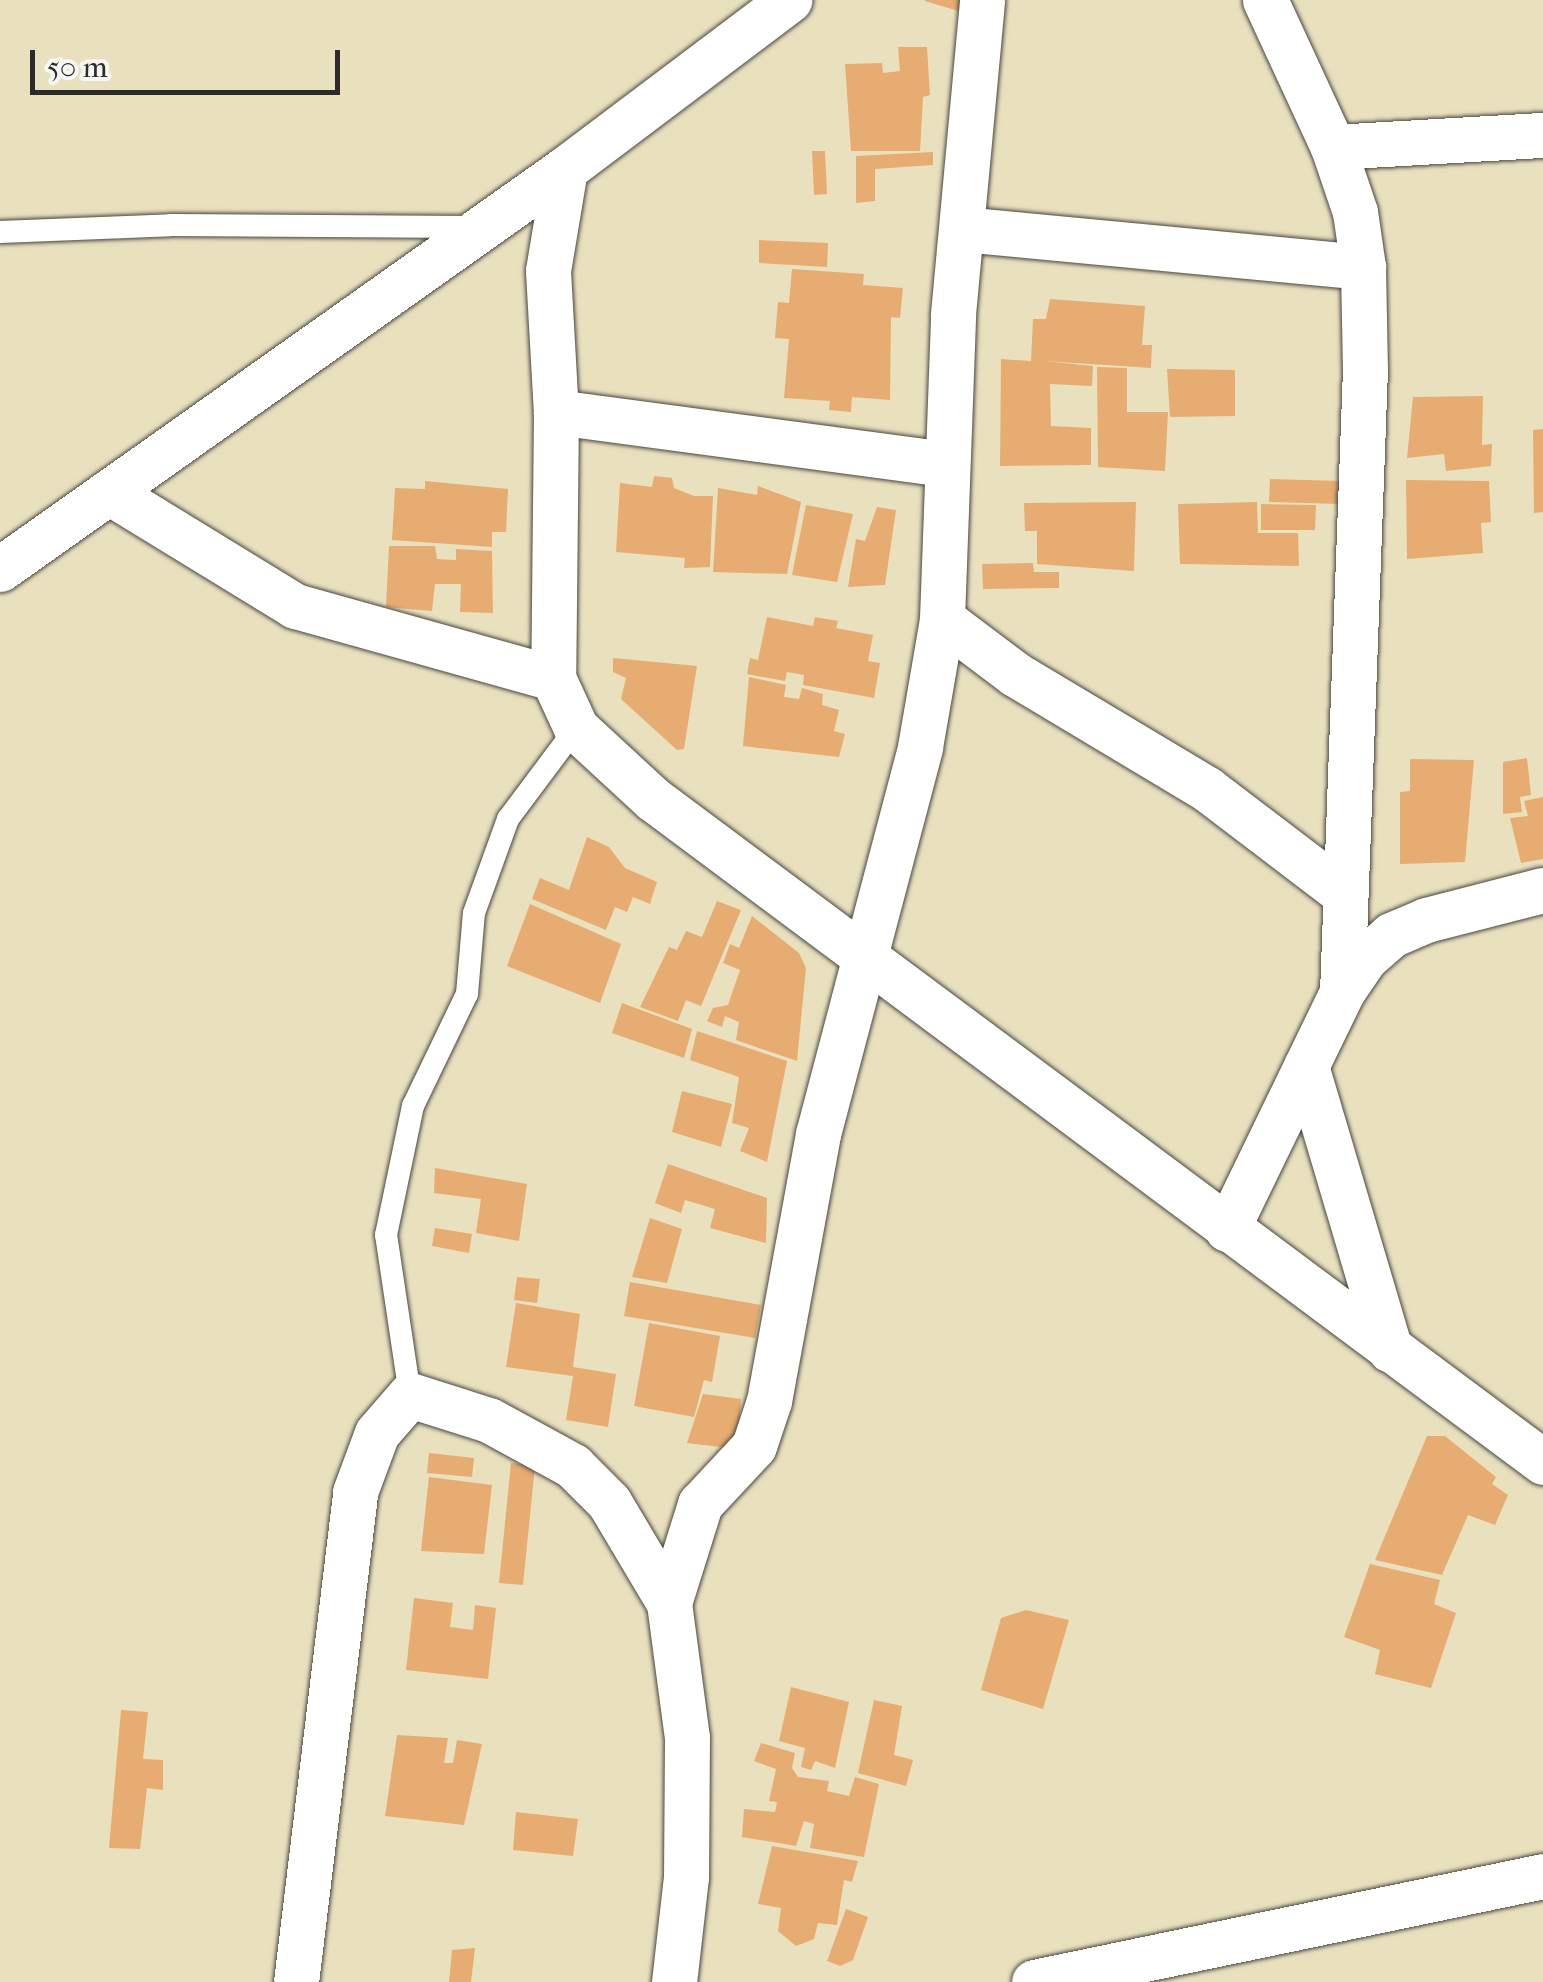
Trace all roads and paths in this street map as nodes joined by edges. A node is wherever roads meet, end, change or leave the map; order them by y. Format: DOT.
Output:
graph roads {
  1 [pos="789,0"];
  2 [pos="982,0"];
  3 [pos="1265,0"];
  4 [pos="1543,135"];
  5 [pos="1333,147"];
  6 [pos="565,170"];
  7 [pos="483,227"];
  8 [pos="962,229"];
  9 [pos="0,232"];
  10 [pos="1362,267"];
  11 [pos="556,412"];
  12 [pos="946,464"];
  13 [pos="109,492"];
  14 [pos="0,569"];
  15 [pos="942,620"];
  16 [pos="553,678"];
  17 [pos="576,728"];
  18 [pos="1543,890"];
  19 [pos="1341,891"];
  20 [pos="862,957"];
  21 [pos="1342,992"];
  22 [pos="1306,1066"];
  23 [pos="1226,1229"];
  24 [pos="1390,1350"];
  25 [pos="410,1395"];
  26 [pos="1543,1462"];
  27 [pos="669,1603"];
  28 [pos="1543,1876"];
  29 [pos="296,1982"];
  30 [pos="674,1982"];
  31 [pos="1034,1982"];
  1 -- 6 [label="street"];
  2 -- 8 [label="street"];
  3 -- 5 [label="street"];
  4 -- 5 [label="street"];
  5 -- 10 [label="street"];
  6 -- 7 [label="street"];
  6 -- 11 [label="street"];
  7 -- 9 [label="lane"];
  7 -- 13 [label="street"];
  8 -- 10 [label="street"];
  8 -- 12 [label="street"];
  10 -- 19 [label="street"];
  11 -- 12 [label="street"];
  11 -- 16 [label="street"];
  12 -- 15 [label="street"];
  13 -- 14 [label="street"];
  13 -- 16 [label="street"];
  15 -- 19 [label="street"];
  15 -- 20 [label="street"];
  16 -- 17 [label="street"];
  17 -- 20 [label="street"];
  17 -- 25 [label="lane"];
  18 -- 21 [label="street"];
  19 -- 21 [label="street"];
  20 -- 23 [label="street"];
  20 -- 27 [label="street"];
  21 -- 22 [label="street"];
  22 -- 23 [label="street"];
  22 -- 24 [label="street"];
  23 -- 24 [label="street"];
  24 -- 26 [label="street"];
  25 -- 27 [label="street"];
  25 -- 29 [label="street"];
  27 -- 30 [label="street"];
  28 -- 31 [label="street"];
}
